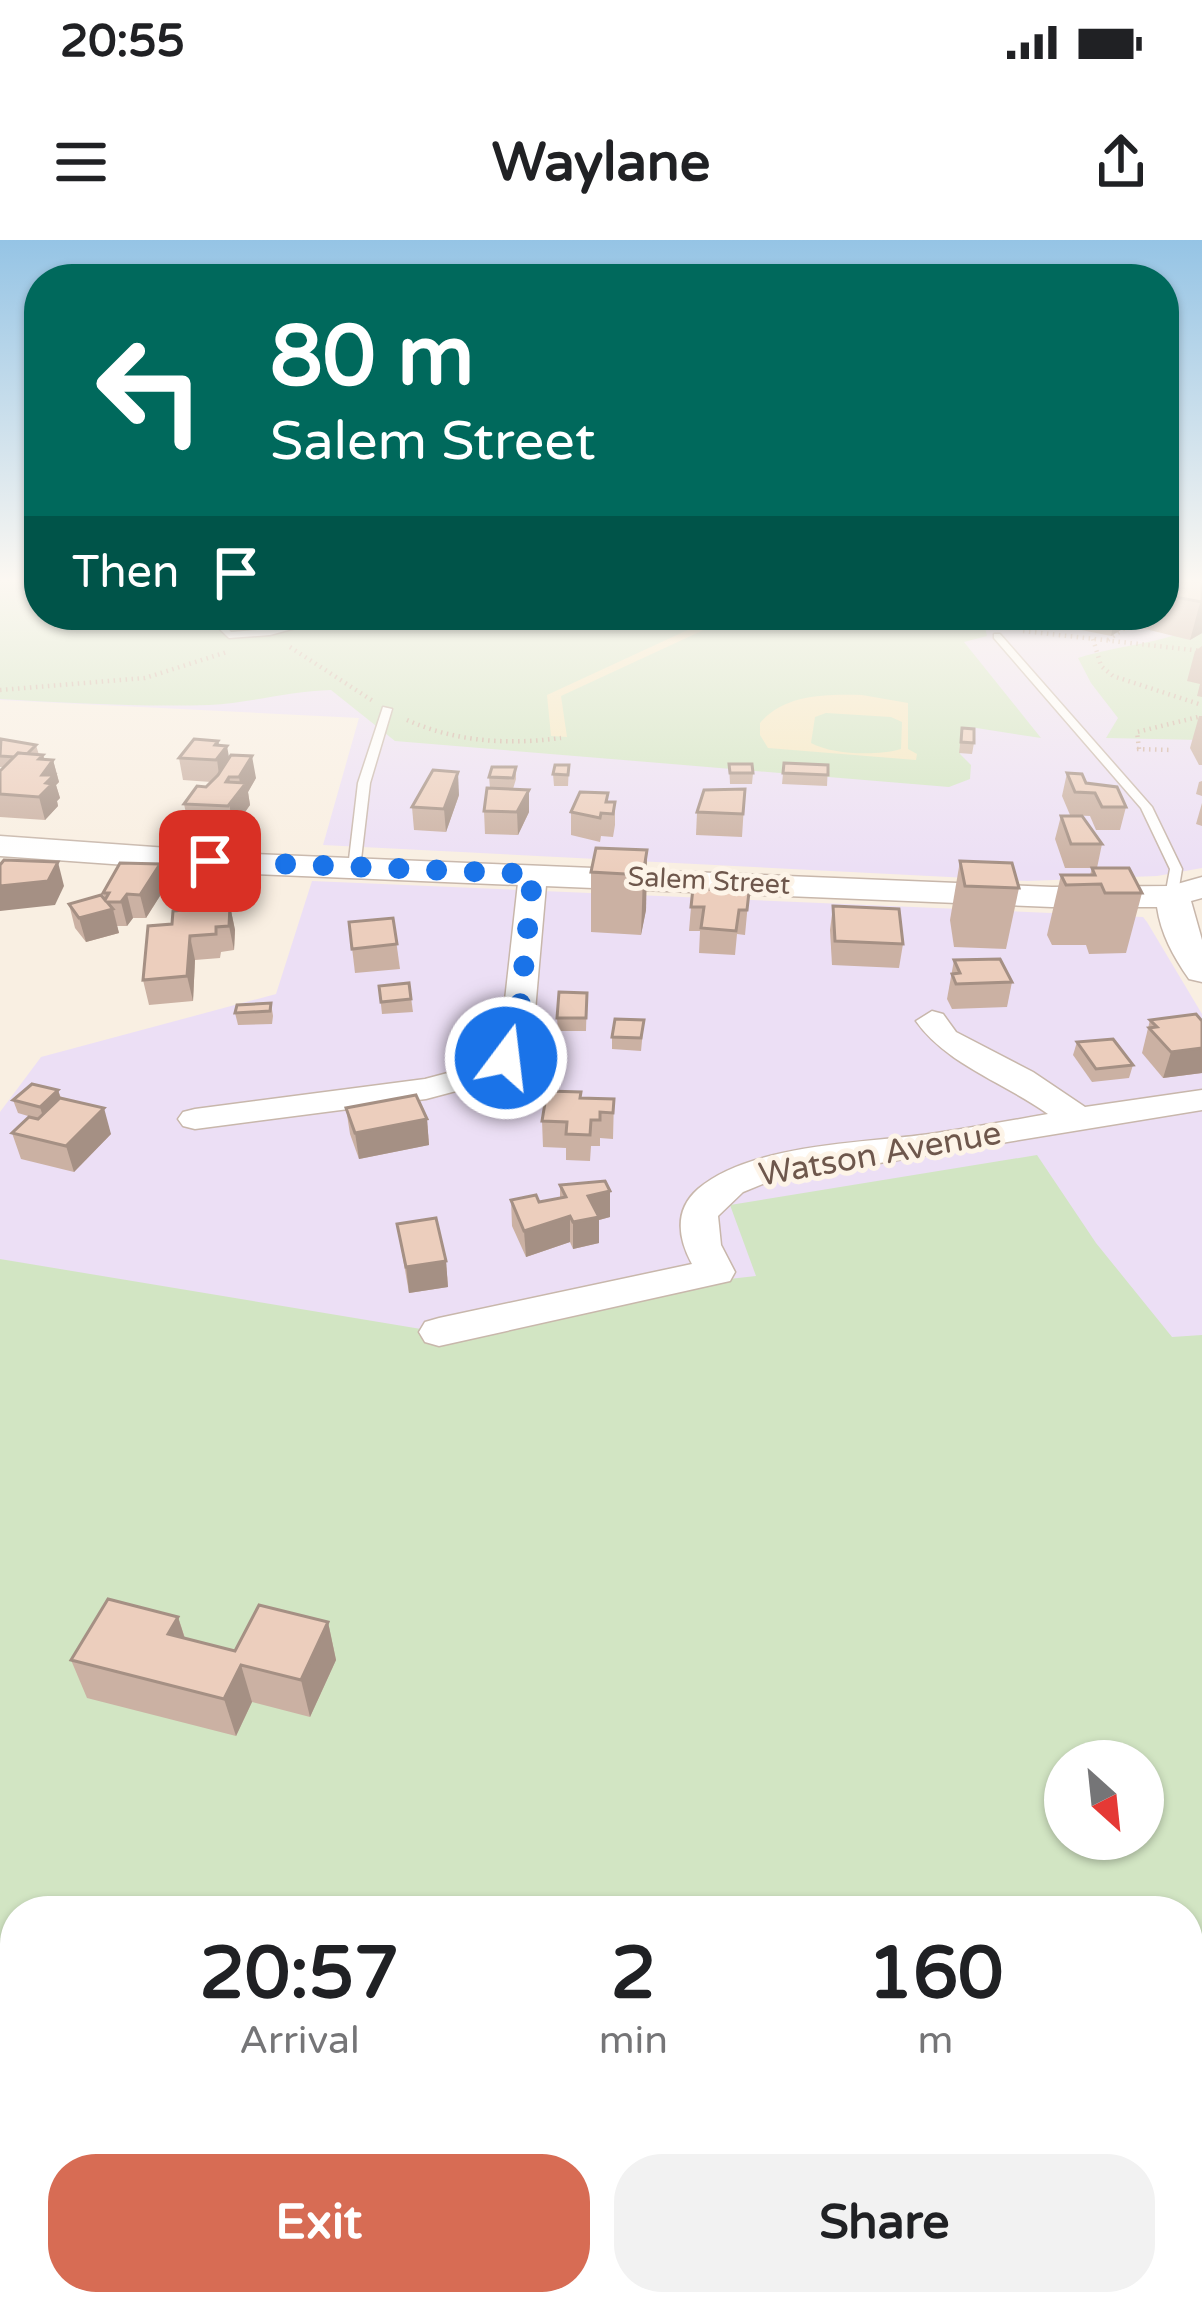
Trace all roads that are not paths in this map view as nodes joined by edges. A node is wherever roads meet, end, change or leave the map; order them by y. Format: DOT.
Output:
graph roads {
  1 [pos="1040,677"];
  2 [pos="387,709"];
  3 [pos="0,846"];
  4 [pos="354,868"];
  5 [pos="533,874"];
  6 [pos="1187,892"];
  7 [pos="1202,970"];
  8 [pos="932,1021"];
  9 [pos="1202,1100"];
  10 [pos="1077,1118"];
  11 [pos="195,1119"];
  12 [pos="439,1332"];
  1 -- 6 [label="lane"];
  2 -- 4 [label="lane"];
  3 -- 4 [label="street, Salem Street"];
  4 -- 5 [label="street, Salem Street"];
  5 -- 6 [label="street, Salem Street"];
  5 -- 11 [label="street"];
  6 -- 7 [label="street"];
  8 -- 10 [label="street"];
  9 -- 10 [label="street, Watson Avenue"];
  10 -- 12 [label="street, Watson Avenue"];
}
